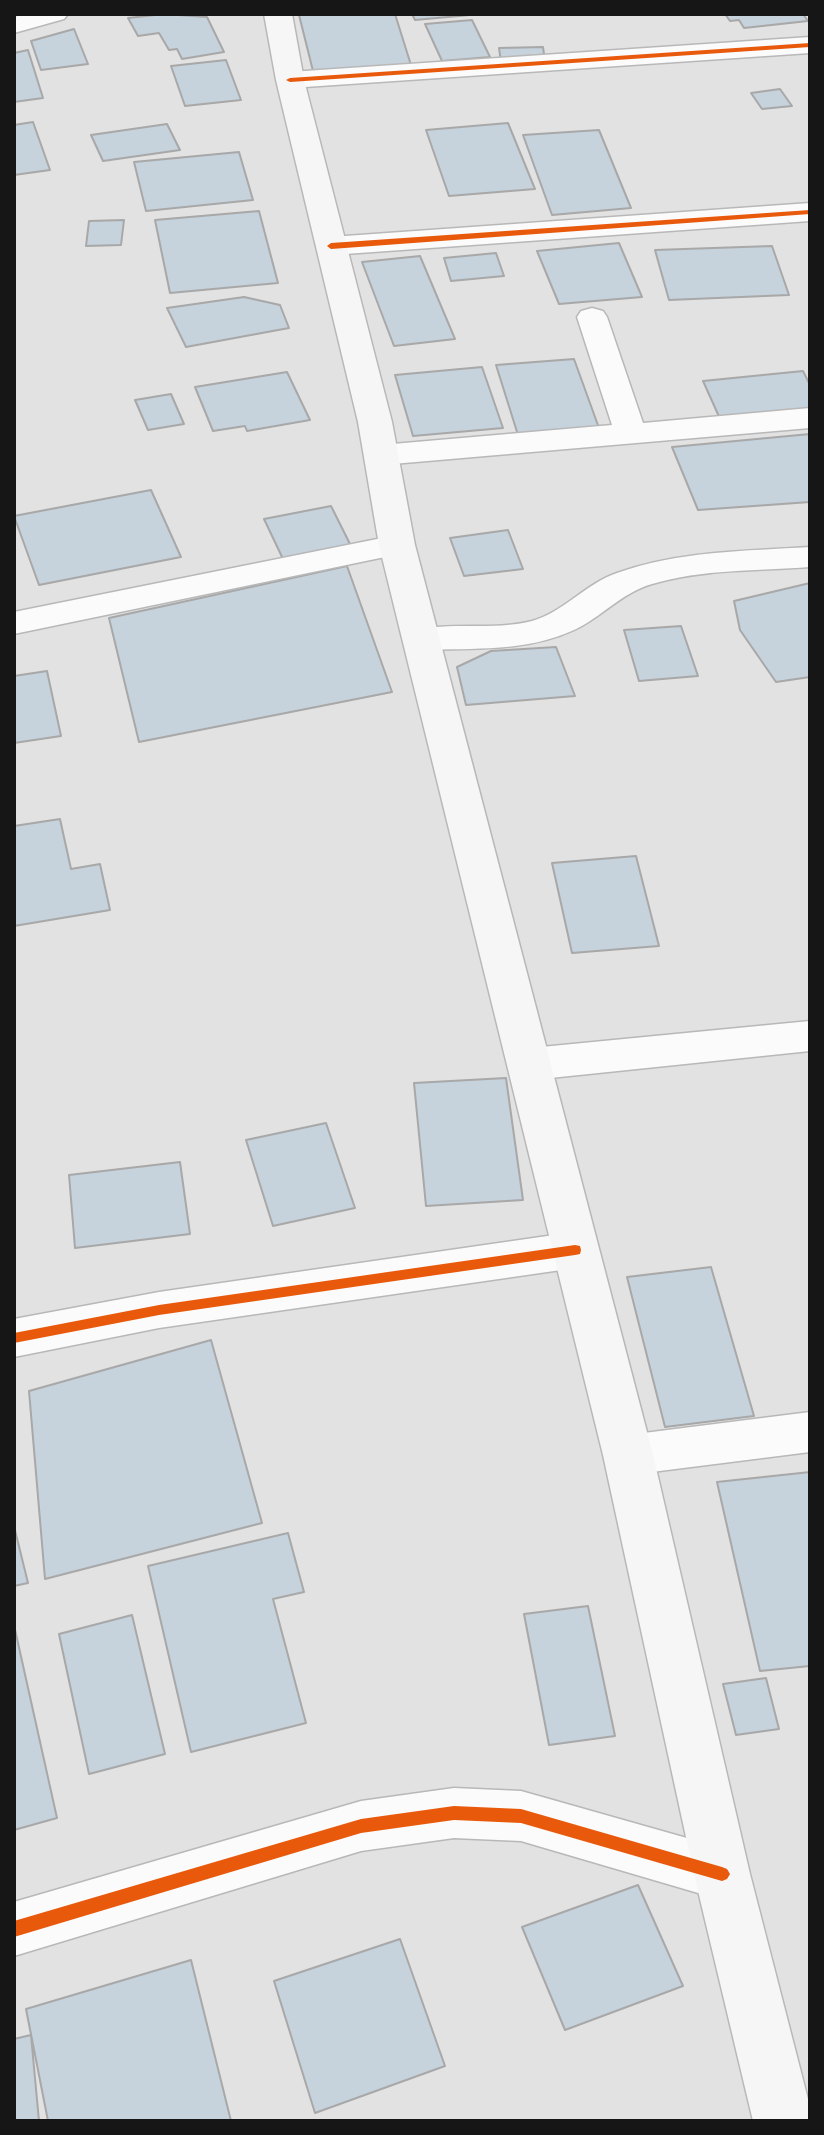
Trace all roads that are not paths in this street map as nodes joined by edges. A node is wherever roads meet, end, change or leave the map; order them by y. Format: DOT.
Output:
graph roads {
  1 [pos="55,14"];
  2 [pos="278,14"];
  3 [pos="14,25"];
  4 [pos="810,45"];
  5 [pos="290,80"];
  6 [pos="810,212"];
  7 [pos="331,246"];
  8 [pos="592,317"];
  9 [pos="810,418"];
  10 [pos="631,434"];
  11 [pos="381,455"];
  12 [pos="397,545"];
  13 [pos="810,557"];
  14 [pos="14,623"];
  15 [pos="423,639"];
  16 [pos="810,1036"];
  17 [pos="531,1064"];
  18 [pos="575,1250"];
  19 [pos="14,1338"];
  20 [pos="810,1432"];
  21 [pos="628,1455"];
  22 [pos="722,1874"];
  23 [pos="14,1929"];
  24 [pos="783,2121"];
  1 -- 3 [label="street"];
  2 -- 5 [label="main road"];
  4 -- 5 [label="street"];
  5 -- 7 [label="main road"];
  6 -- 7 [label="street"];
  7 -- 11 [label="main road"];
  8 -- 10 [label="street"];
  9 -- 10 [label="street"];
  10 -- 11 [label="street"];
  11 -- 12 [label="main road"];
  12 -- 14 [label="street"];
  12 -- 15 [label="main road"];
  13 -- 15 [label="street"];
  15 -- 17 [label="main road"];
  16 -- 17 [label="street"];
  17 -- 18 [label="main road"];
  18 -- 19 [label="street"];
  18 -- 21 [label="main road"];
  20 -- 21 [label="street"];
  21 -- 22 [label="main road"];
  22 -- 23 [label="street"];
  22 -- 24 [label="main road"];
}
